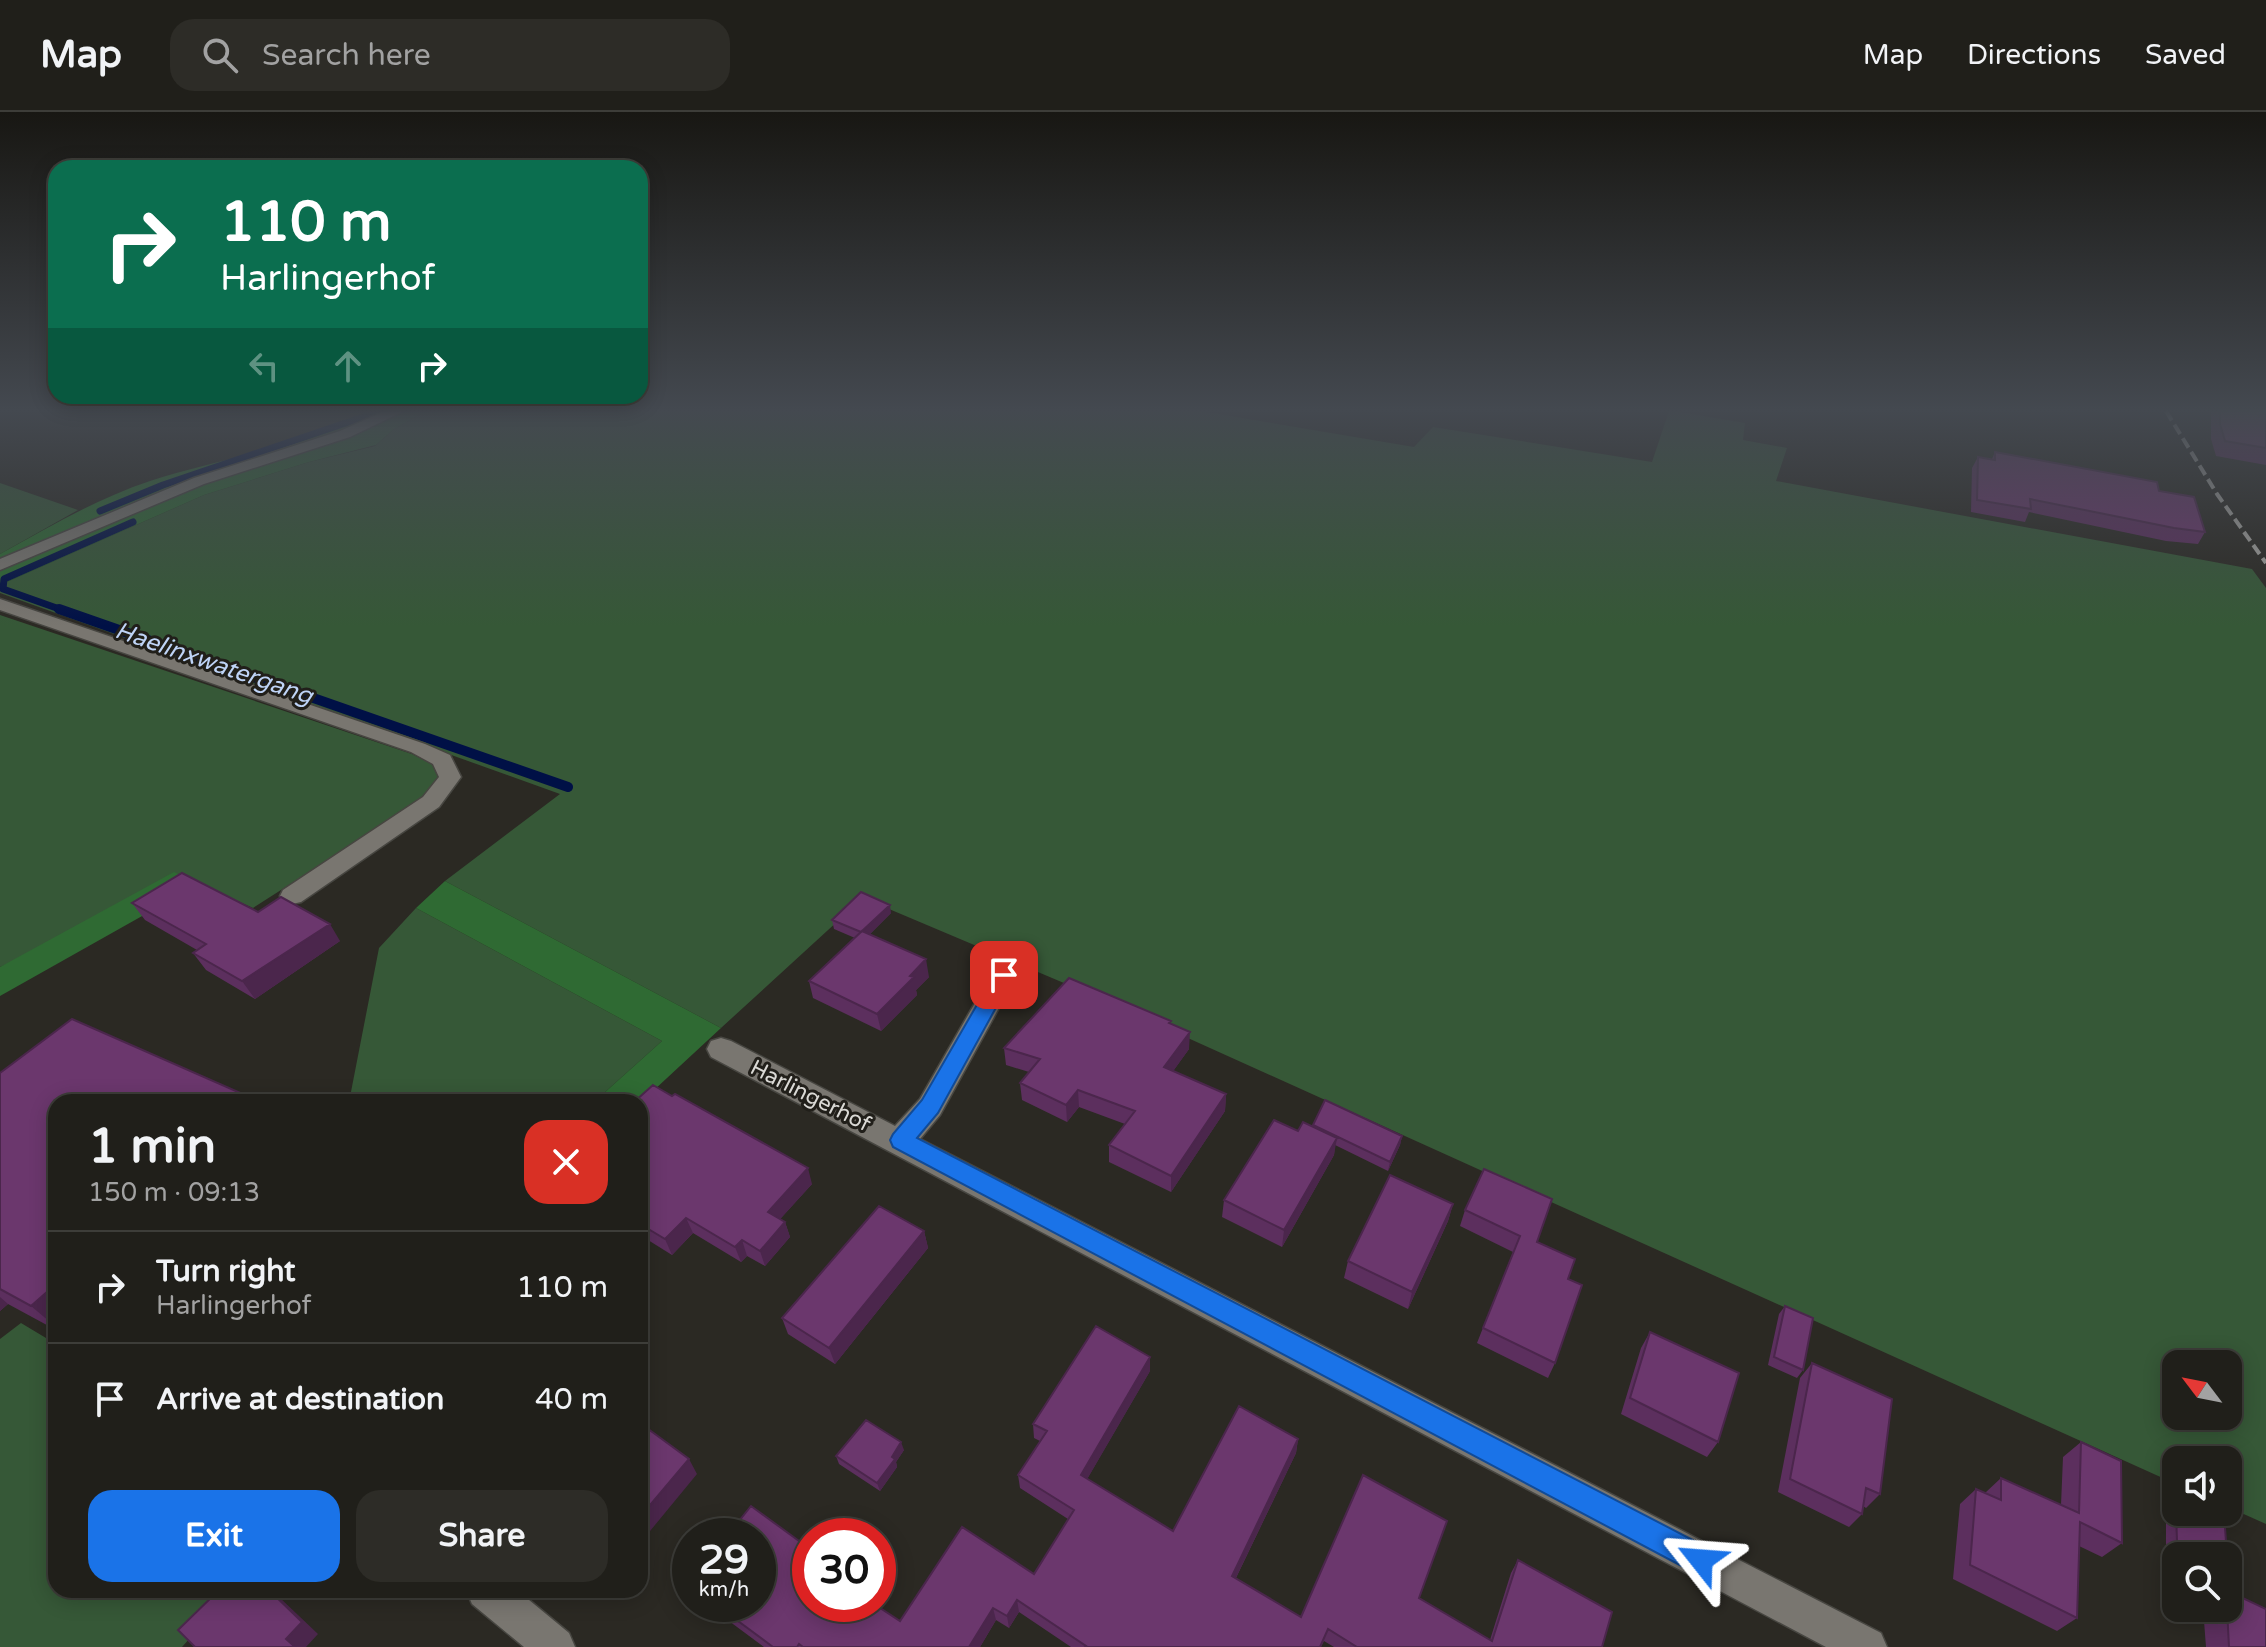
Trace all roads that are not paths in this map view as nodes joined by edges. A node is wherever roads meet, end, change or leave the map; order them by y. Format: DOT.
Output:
graph roads {
  1 [pos="195,483"];
  2 [pos="0,565"];
  3 [pos="0,604"];
  4 [pos="292,896"];
  5 [pos="1004,975"];
  6 [pos="721,1049"];
  7 [pos="901,1140"];
  8 [pos="496,1598"];
  9 [pos="555,1647"];
  10 [pos="1867,1647"];
  1 -- 2 [label="street"];
  3 -- 4 [label="street"];
  5 -- 7 [label="street"];
  6 -- 7 [label="street, Harlingerhof"];
  7 -- 10 [label="street, Harlingerhof"];
  8 -- 9 [label="street"];
}
